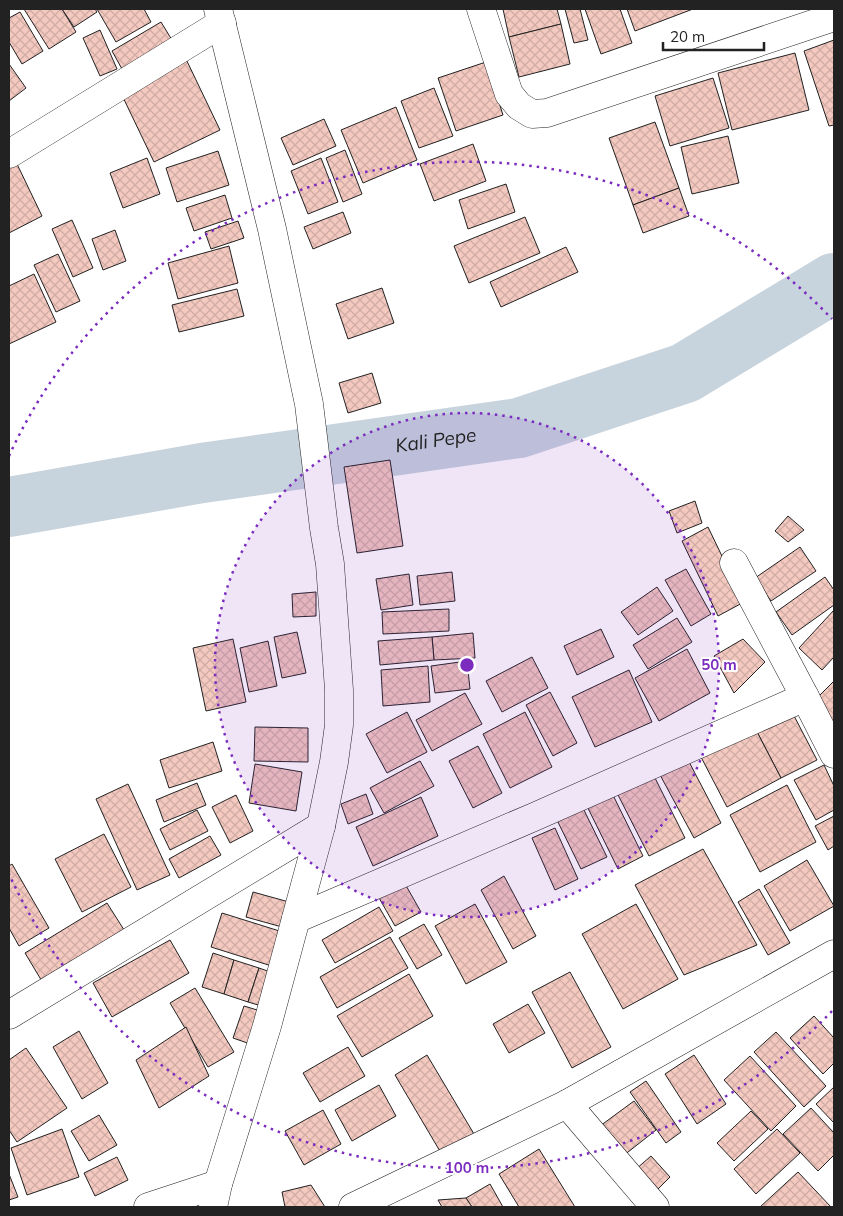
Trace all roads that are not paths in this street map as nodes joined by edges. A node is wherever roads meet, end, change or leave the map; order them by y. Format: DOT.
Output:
graph roads {
  1 [pos="481,9"];
  2 [pos="220,16"];
  3 [pos="834,17"];
  4 [pos="9,154"];
  5 [pos="734,563"];
  6 [pos="805,697"];
  7 [pos="834,754"];
  8 [pos="321,826"];
  9 [pos="296,920"];
  10 [pos="834,954"];
  11 [pos="9,1015"];
  12 [pos="567,1104"];
  13 [pos="216,1196"];
  14 [pos="148,1207"];
  15 [pos="353,1207"];
  16 [pos="655,1207"];
  1 -- 3 [label="street"];
  2 -- 4 [label="street"];
  2 -- 8 [label="street"];
  5 -- 6 [label="street"];
  6 -- 7 [label="street"];
  6 -- 9 [label="street"];
  8 -- 9 [label="street"];
  8 -- 11 [label="street"];
  9 -- 13 [label="street"];
  10 -- 12 [label="street"];
  12 -- 15 [label="street"];
  12 -- 16 [label="street"];
  13 -- 14 [label="street"];
}
